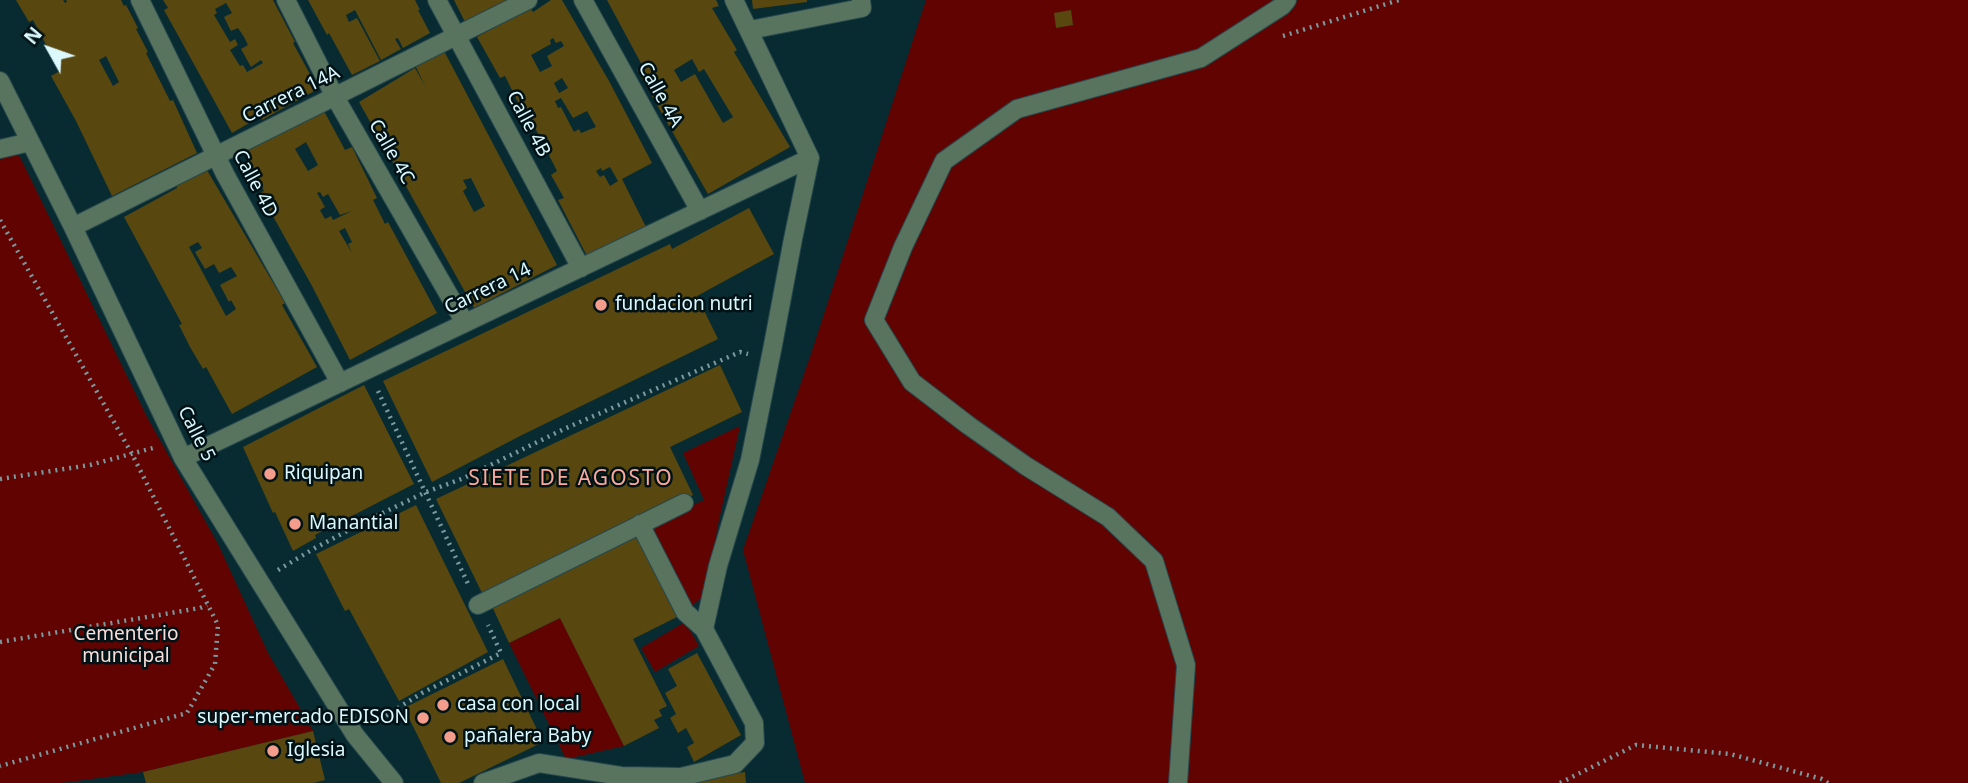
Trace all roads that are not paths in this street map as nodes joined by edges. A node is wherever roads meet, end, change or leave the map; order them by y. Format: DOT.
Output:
graph roads {
  1 [pos="141,0"];
  2 [pos="286,0"];
  3 [pos="437,0"];
  4 [pos="528,0"];
  5 [pos="583,0"];
  6 [pos="734,0"];
  7 [pos="861,0"];
  8 [pos="1287,0"];
  9 [pos="750,30"];
  10 [pos="456,36"];
  11 [pos="0,81"];
  12 [pos="335,97"];
  13 [pos="30,142"];
  14 [pos="0,149"];
  15 [pos="216,155"];
  16 [pos="810,158"];
  17 [pos="700,211"];
  18 [pos="73,227"];
  19 [pos="581,268"];
  20 [pos="465,323"];
  21 [pos="340,383"];
  22 [pos="179,450"];
  23 [pos="684,503"];
  24 [pos="640,524"];
  25 [pos="478,605"];
  26 [pos="704,629"];
  27 [pos="394,783"];
  28 [pos="483,783"];
  29 [pos="1178,783"];
  1 -- 15 [label="street, Calle 4D"];
  2 -- 12 [label="street, Calle 4C"];
  3 -- 10 [label="street, Calle 4B"];
  4 -- 10 [label="street, Carrera 14A"];
  5 -- 17 [label="street, Calle 4A"];
  6 -- 9 [label="street"];
  7 -- 9 [label="street"];
  8 -- 29 [label="street"];
  9 -- 16 [label="street"];
  10 -- 12 [label="street, Carrera 14A"];
  10 -- 19 [label="street, Calle 4B"];
  11 -- 13 [label="street, Calle 5"];
  12 -- 15 [label="street, Carrera 14A"];
  12 -- 20 [label="street, Calle 4C"];
  13 -- 14 [label="street"];
  13 -- 18 [label="street, Calle 5"];
  15 -- 18 [label="street, Carrera 14A"];
  15 -- 21 [label="street, Calle 4D"];
  16 -- 17 [label="street, Carrera 14"];
  16 -- 26 [label="street"];
  17 -- 19 [label="street, Carrera 14"];
  18 -- 22 [label="street, Calle 5"];
  19 -- 20 [label="street, Carrera 14"];
  20 -- 21 [label="street, Carrera 14"];
  21 -- 22 [label="street, Carrera 14"];
  22 -- 27 [label="street, Calle 5"];
  23 -- 24 [label="street"];
  24 -- 25 [label="street"];
  24 -- 26 [label="street"];
  26 -- 28 [label="street"];
}
